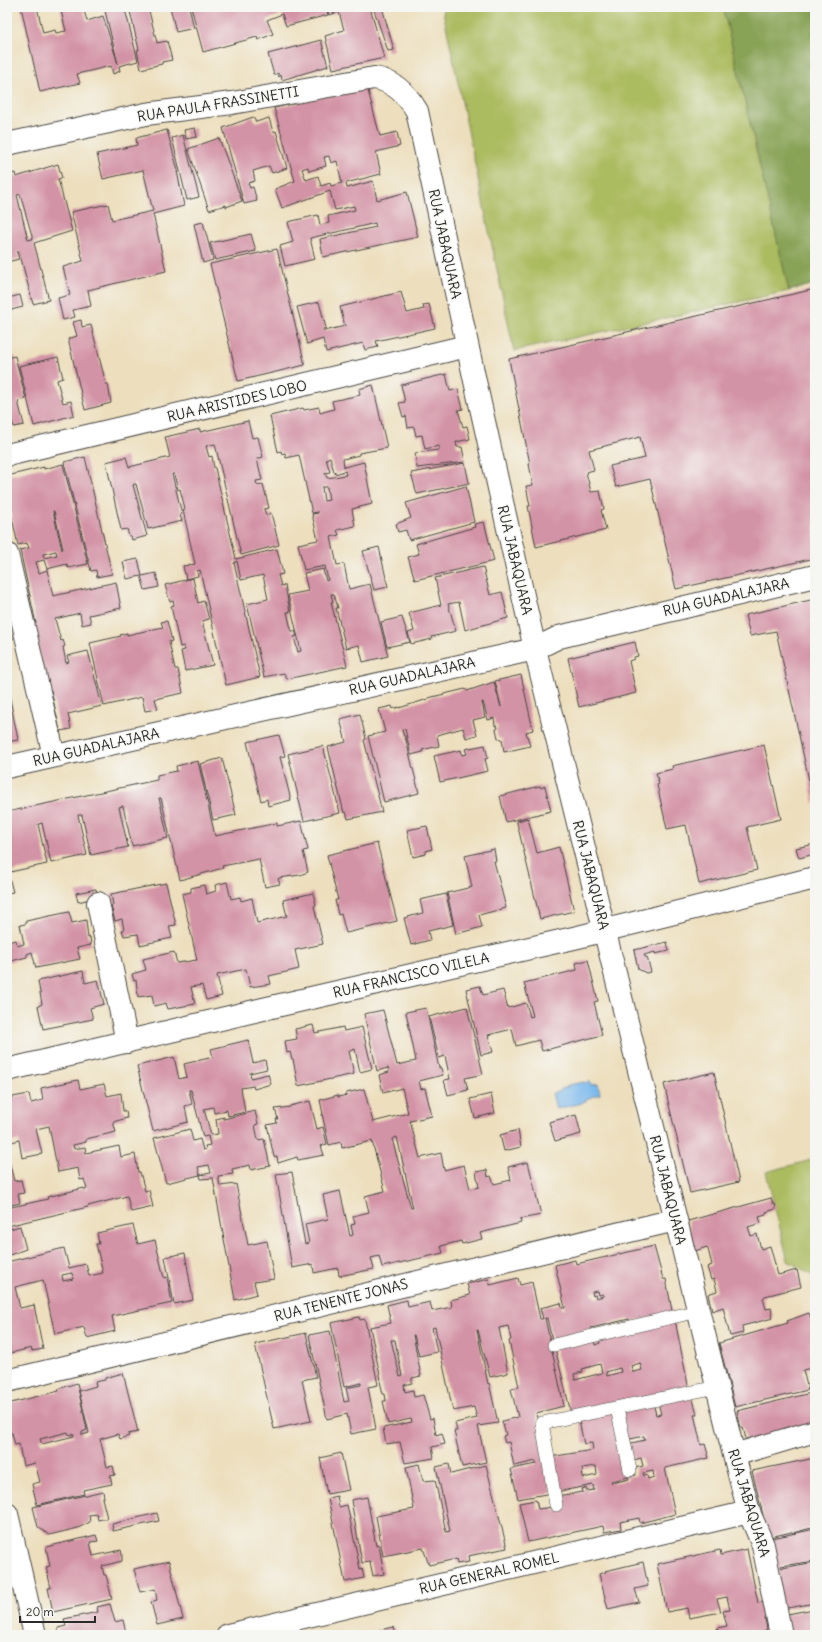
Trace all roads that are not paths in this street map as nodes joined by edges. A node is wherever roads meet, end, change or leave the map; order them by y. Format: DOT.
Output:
graph roads {
  1 [pos="417,111"];
  2 [pos="7,144"];
  3 [pos="467,346"];
  4 [pos="7,455"];
  5 [pos="7,554"];
  6 [pos="815,576"];
  7 [pos="535,649"];
  8 [pos="54,756"];
  9 [pos="7,767"];
  10 [pos="815,878"];
  11 [pos="98,903"];
  12 [pos="605,931"];
  13 [pos="127,1042"];
  14 [pos="7,1070"];
  15 [pos="675,1220"];
  16 [pos="698,1311"];
  17 [pos="554,1345"];
  18 [pos="7,1381"];
  19 [pos="717,1386"];
  20 [pos="616,1408"];
  21 [pos="815,1431"];
  22 [pos="734,1455"];
  23 [pos="630,1470"];
  24 [pos="556,1505"];
  25 [pos="749,1512"];
  26 [pos="7,1514"];
  27 [pos="35,1635"];
  28 [pos="228,1635"];
  29 [pos="781,1635"];
  1 -- 2 [label="street, RUA PAULA FRASSINETTI"];
  1 -- 3 [label="street, RUA JABAQUARA"];
  3 -- 4 [label="street, RUA ARISTIDES LOBO"];
  3 -- 7 [label="street, RUA JABAQUARA"];
  5 -- 8 [label="street"];
  6 -- 7 [label="street, RUA GUADALAJARA"];
  7 -- 8 [label="street, RUA GUADALAJARA"];
  7 -- 12 [label="street, RUA JABAQUARA"];
  8 -- 9 [label="street, RUA GUADALAJARA"];
  10 -- 12 [label="street, RUA FRANCISCO VILELA"];
  11 -- 13 [label="street"];
  12 -- 13 [label="street, RUA FRANCISCO VILELA"];
  12 -- 15 [label="street, RUA JABAQUARA"];
  13 -- 14 [label="street, RUA FRANCISCO VILELA"];
  15 -- 16 [label="street, RUA JABAQUARA"];
  15 -- 18 [label="street, RUA TENENTE JONAS"];
  16 -- 17 [label="lane"];
  16 -- 19 [label="street, RUA JABAQUARA"];
  19 -- 20 [label="lane"];
  19 -- 22 [label="street, RUA JABAQUARA"];
  20 -- 23 [label="lane"];
  20 -- 24 [label="lane"];
  21 -- 22 [label="street"];
  22 -- 25 [label="street, RUA JABAQUARA"];
  25 -- 28 [label="street, RUA GENERAL ROMEL"];
  25 -- 29 [label="street, RUA JABAQUARA"];
  26 -- 27 [label="street"];
}
